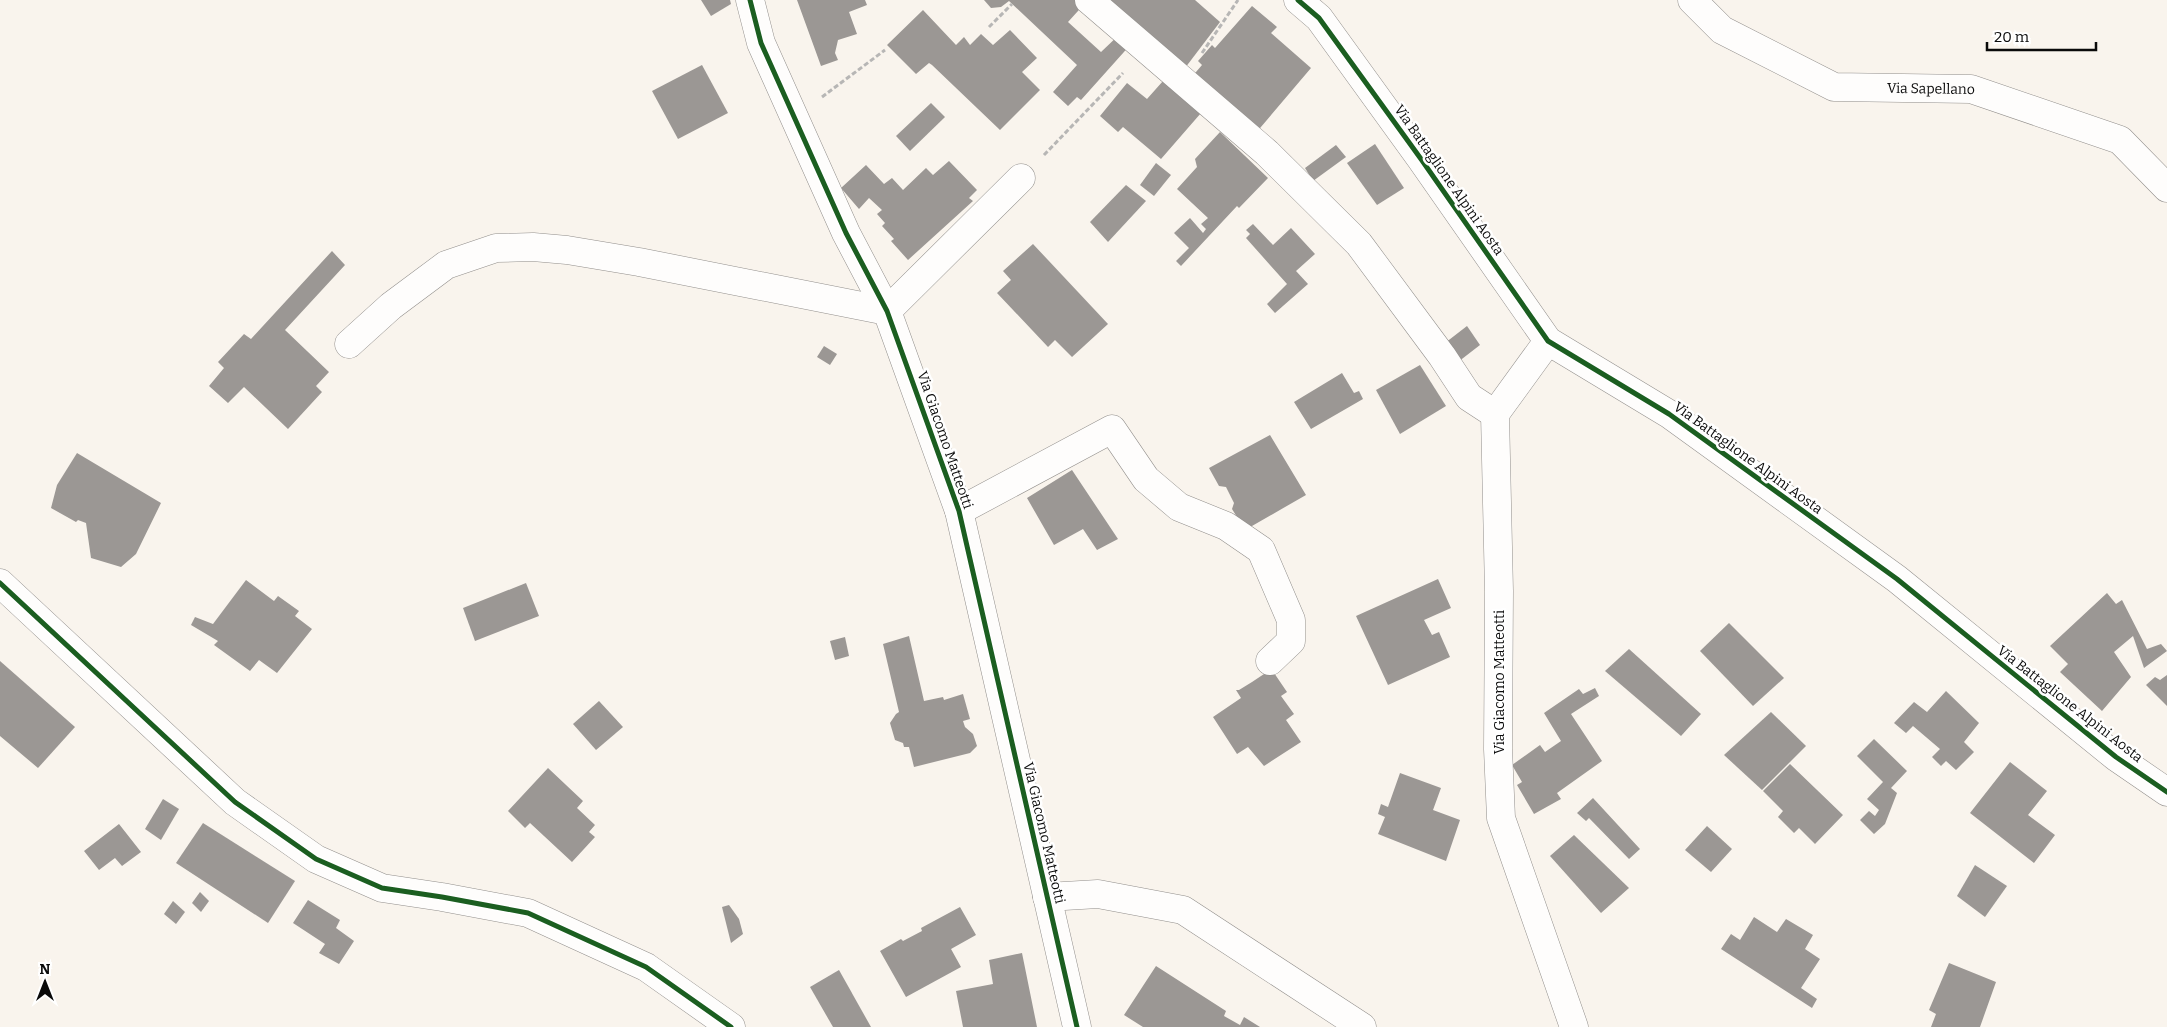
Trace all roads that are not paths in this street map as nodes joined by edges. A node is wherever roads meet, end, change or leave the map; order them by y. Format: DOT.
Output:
graph roads {
  1 [pos="750,0"];
  2 [pos="1089,0"];
  3 [pos="1298,0"];
  4 [pos="1692,0"];
  5 [pos="1021,178"];
  6 [pos="2167,188"];
  7 [pos="887,311"];
  8 [pos="1548,341"];
  9 [pos="348,344"];
  10 [pos="1495,414"];
  11 [pos="960,511"];
  12 [pos="0,583"];
  13 [pos="1270,661"];
  14 [pos="2167,792"];
  15 [pos="1047,897"];
  16 [pos="731,1027"];
  17 [pos="1077,1027"];
  18 [pos="1362,1027"];
  19 [pos="1574,1027"];
  1 -- 7 [label="street, Via Giacomo Matteotti"];
  2 -- 10 [label="street"];
  3 -- 8 [label="street, Via Battaglione Alpini Aosta"];
  4 -- 6 [label="street, Via Sapellano"];
  5 -- 7 [label="street"];
  7 -- 9 [label="street"];
  7 -- 11 [label="street, Via Giacomo Matteotti"];
  8 -- 10 [label="street"];
  8 -- 14 [label="street, Via Battaglione Alpini Aosta"];
  10 -- 19 [label="street, Via Giacomo Matteotti"];
  11 -- 13 [label="street"];
  11 -- 15 [label="street, Via Giacomo Matteotti"];
  12 -- 16 [label="street"];
  15 -- 17 [label="street, Via Giacomo Matteotti"];
  15 -- 18 [label="street, Via Giacomo Matteotti"];
}
